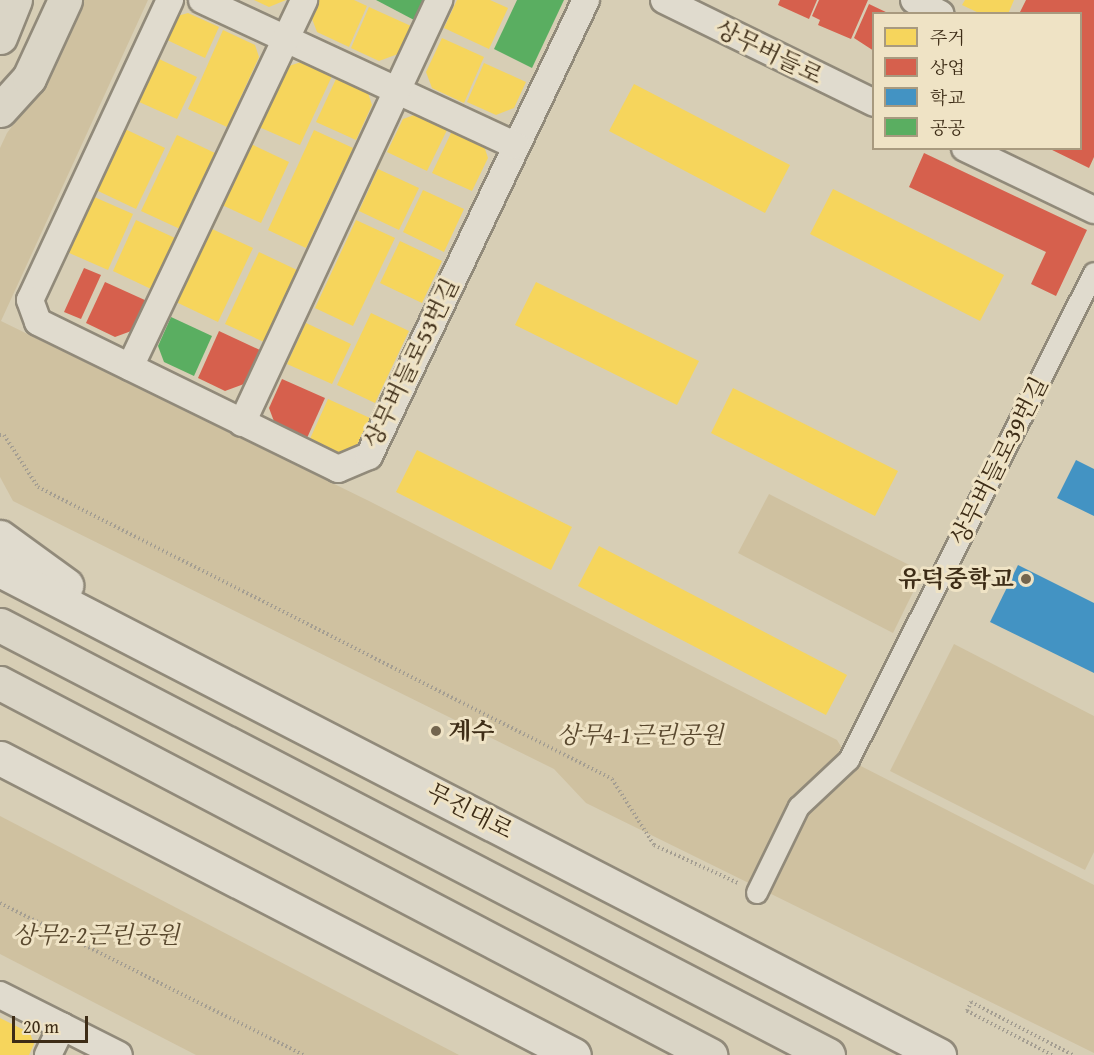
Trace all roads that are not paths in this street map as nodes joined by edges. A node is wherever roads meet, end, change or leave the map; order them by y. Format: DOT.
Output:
graph roads {
  1 [pos="15,0"];
  2 [pos="65,0"];
  3 [pos="170,0"];
  4 [pos="202,0"];
  5 [pos="304,0"];
  6 [pos="439,0"];
  7 [pos="586,0"];
  8 [pos="664,0"];
  9 [pos="914,0"];
  10 [pos="936,12"];
  11 [pos="0,37"];
  12 [pos="286,38"];
  13 [pos="398,90"];
  14 [pos="872,104"];
  15 [pos="0,110"];
  16 [pos="516,146"];
  17 [pos="969,150"];
  18 [pos="1094,210"];
  19 [pos="1094,273"];
  20 [pos="130,368"];
  21 [pos="242,423"];
  22 [pos="0,537"];
  23 [pos="4,574"];
  24 [pos="0,625"];
  25 [pos="143,641"];
  26 [pos="0,683"];
  27 [pos="0,758"];
  28 [pos="757,892"];
  29 [pos="0,995"];
  30 [pos="62,1026"];
  31 [pos="48,1055"];
  32 [pos="119,1055"];
  33 [pos="574,1055"];
  34 [pos="710,1055"];
  35 [pos="828,1055"];
  36 [pos="939,1055"];
  1 -- 11 [label="highway"];
  2 -- 15 [label="highway"];
  3 -- 20 [label="street, 상무버들로53번길"];
  4 -- 12 [label="street"];
  5 -- 12 [label="street"];
  6 -- 13 [label="street"];
  7 -- 16 [label="street, 상무버들로53번길"];
  8 -- 14 [label="street, 상무버들로"];
  9 -- 10 [label="street"];
  12 -- 13 [label="street"];
  12 -- 20 [label="street"];
  13 -- 16 [label="street"];
  13 -- 21 [label="street"];
  16 -- 21 [label="street, 상무버들로53번길"];
  17 -- 18 [label="street"];
  19 -- 28 [label="street, 상무버들로39번길"];
  20 -- 21 [label="street, 상무버들로53번길"];
  22 -- 25 [label="main road"];
  23 -- 25 [label="main road, 무진대로"];
  24 -- 35 [label="highway"];
  25 -- 36 [label="main road, 무진대로"];
  26 -- 34 [label="highway"];
  27 -- 33 [label="main road"];
  29 -- 30 [label="street"];
  30 -- 31 [label="street"];
  30 -- 32 [label="street"];
}
